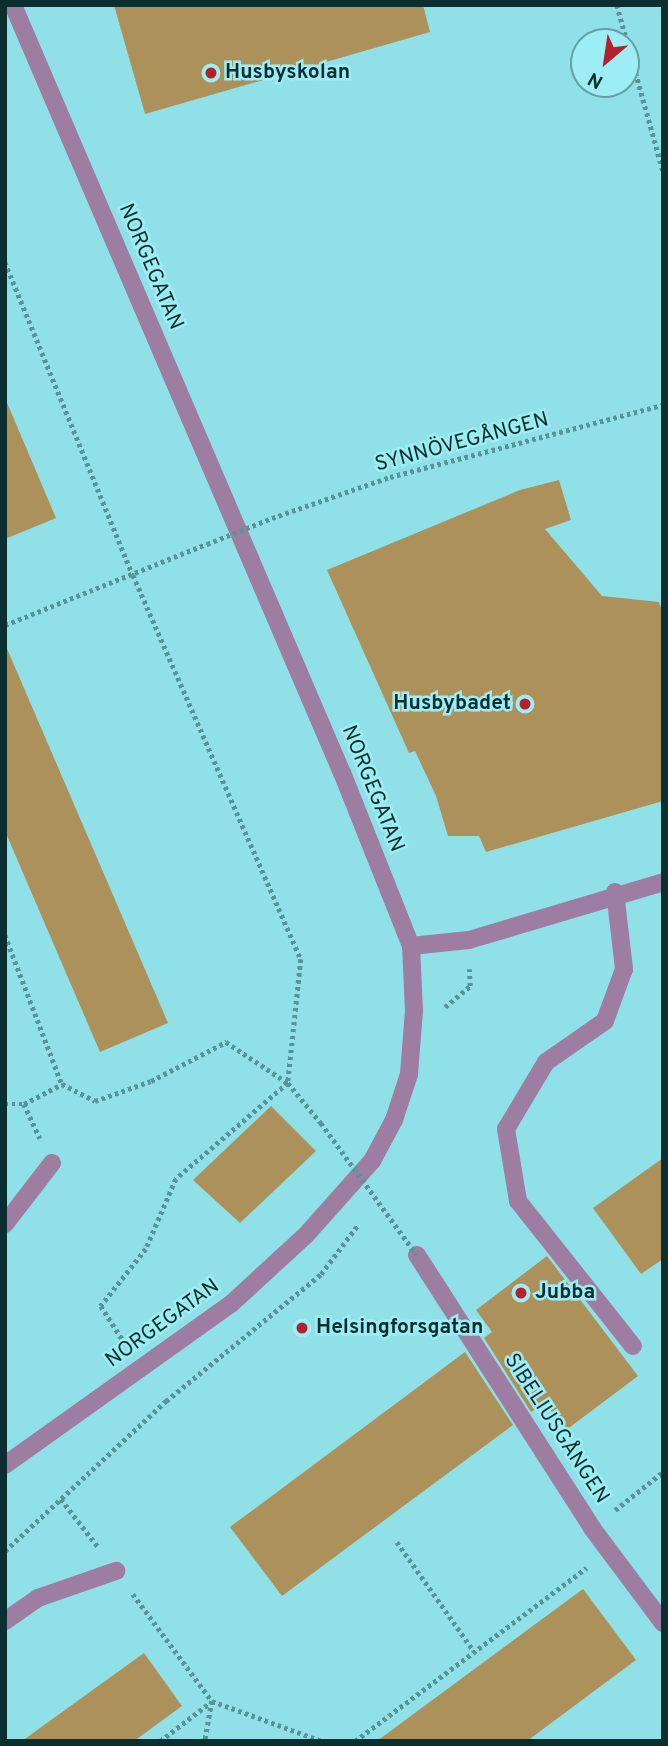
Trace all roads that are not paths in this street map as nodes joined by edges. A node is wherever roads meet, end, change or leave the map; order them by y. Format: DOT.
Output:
graph roads {
  1 [pos="13,5"];
  2 [pos="663,881"];
  3 [pos="615,892"];
  4 [pos="411,946"];
  5 [pos="52,1163"];
  6 [pos="5,1224"];
  7 [pos="417,1255"];
  8 [pos="633,1346"];
  9 [pos="5,1465"];
  10 [pos="116,1571"];
  11 [pos="5,1621"];
  12 [pos="663,1623"];
  1 -- 4 [label="street, NORGEGATAN"];
  2 -- 3 [label="street"];
  3 -- 4 [label="street"];
  3 -- 8 [label="street"];
  4 -- 9 [label="street, NORGEGATAN"];
  5 -- 6 [label="street"];
  7 -- 12 [label="street, SIBELIUSGÅNGEN"];
  10 -- 11 [label="street"];
}
